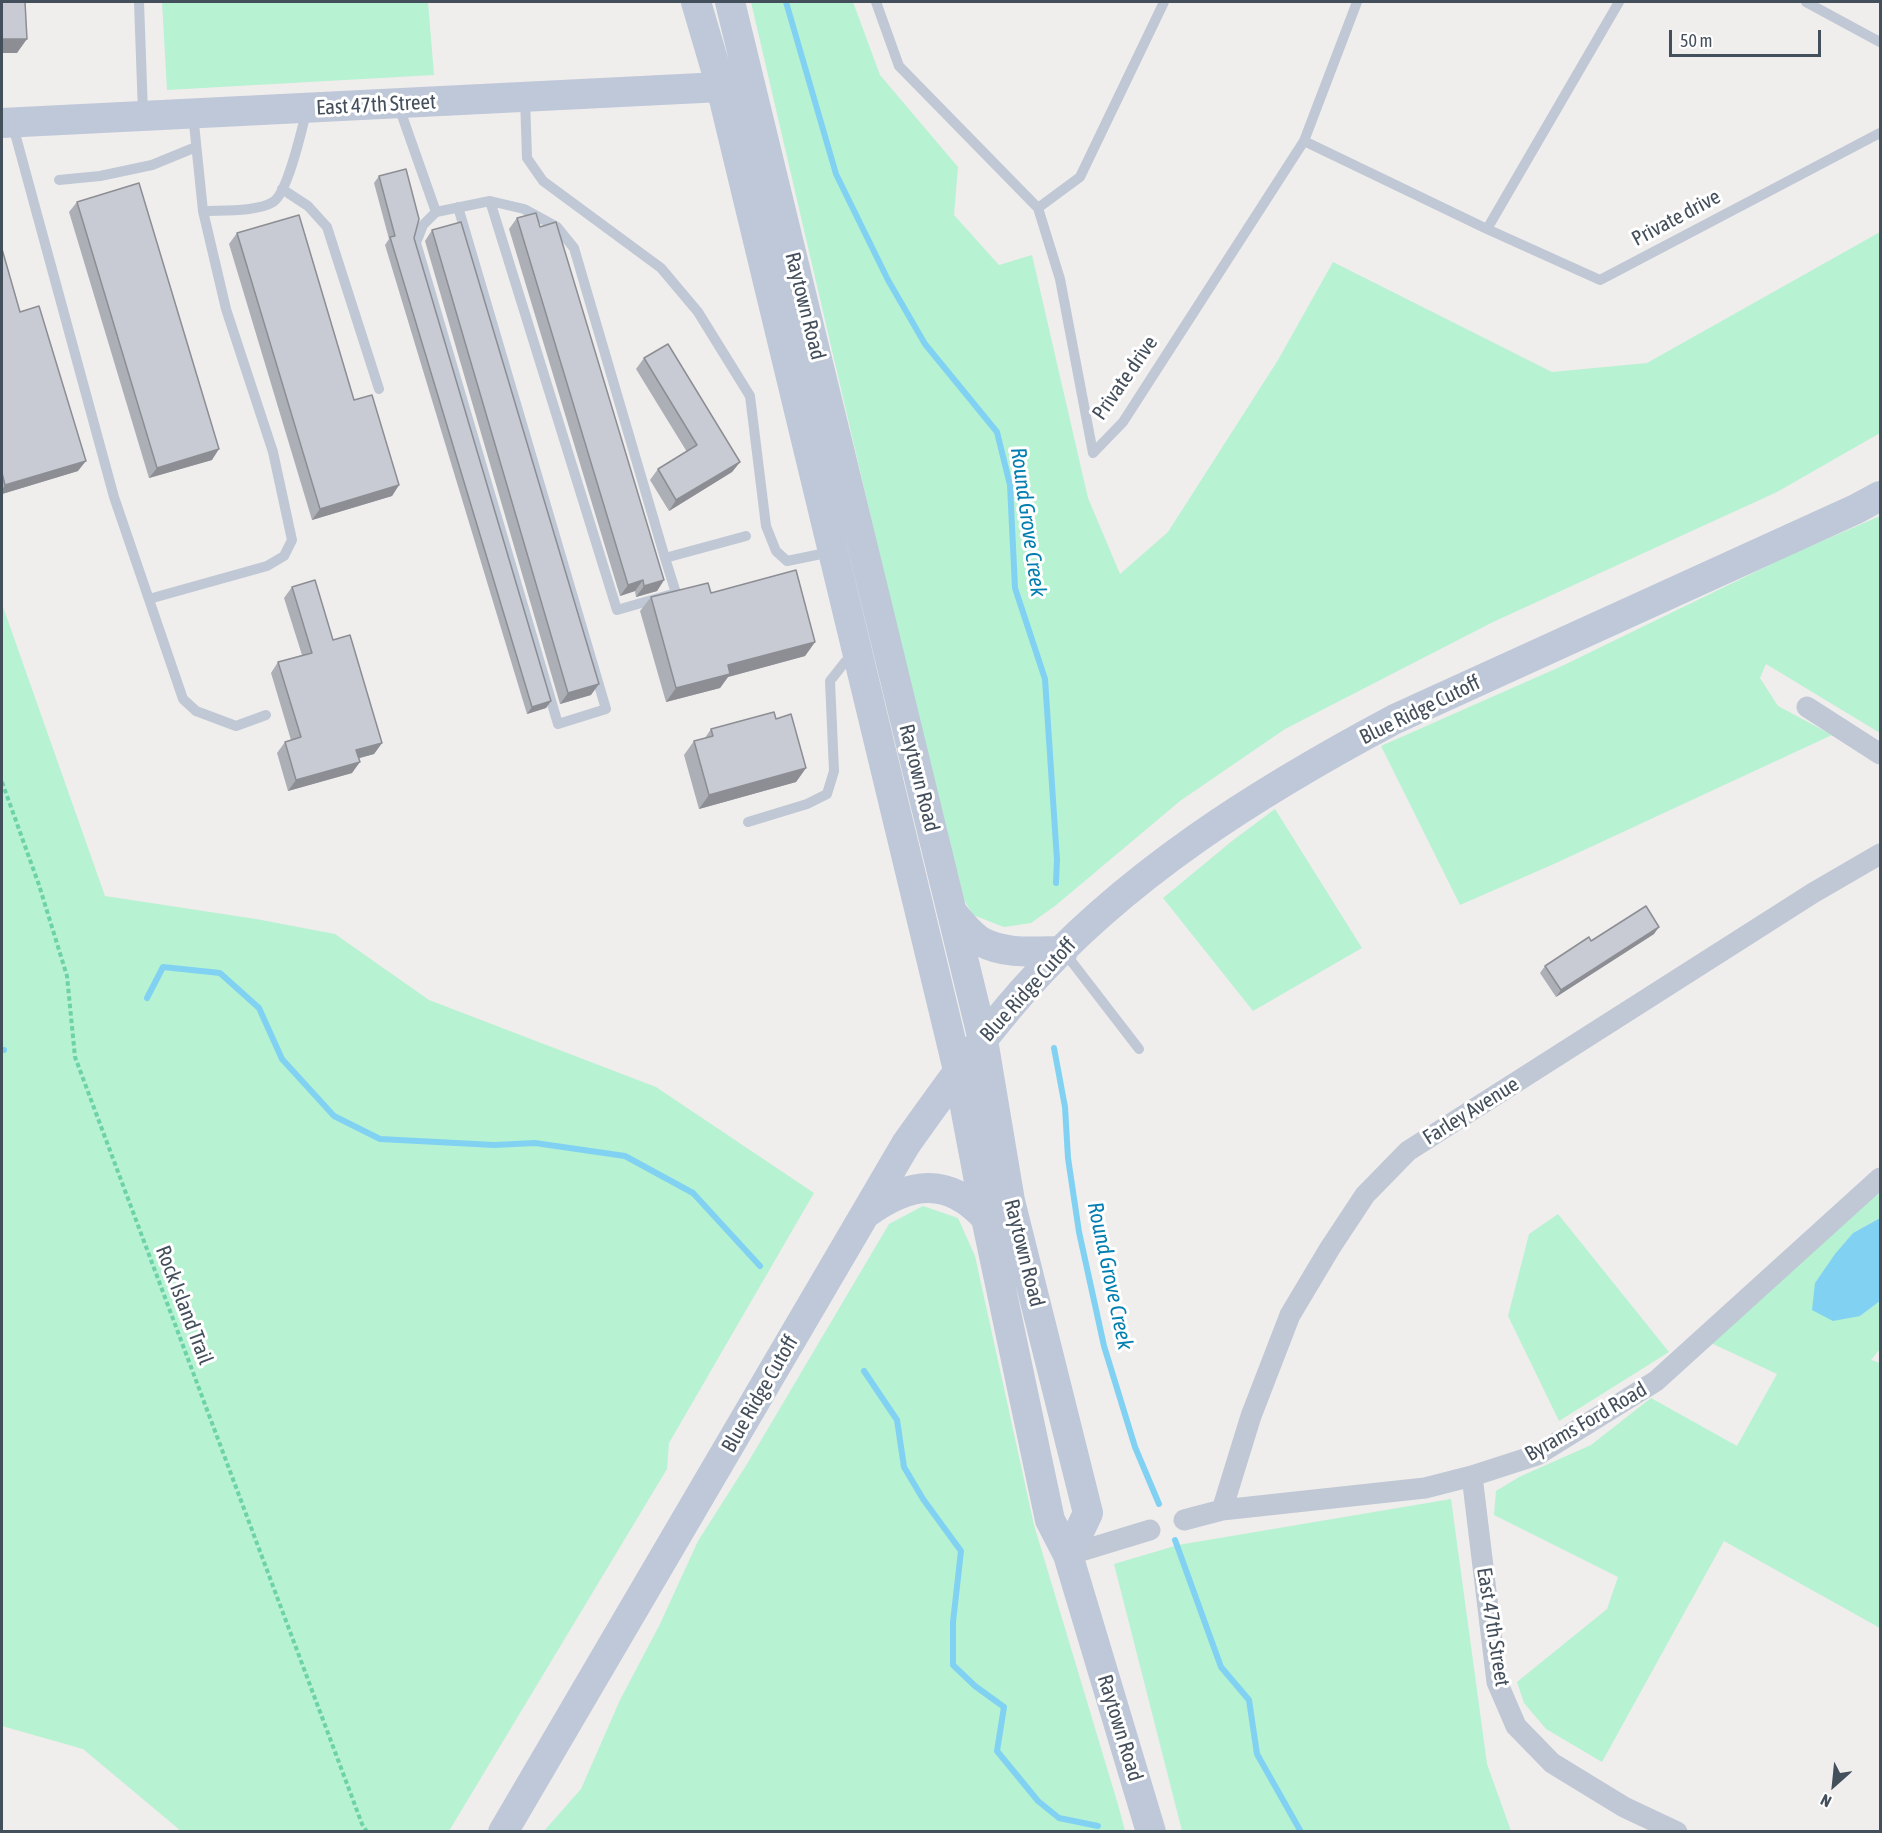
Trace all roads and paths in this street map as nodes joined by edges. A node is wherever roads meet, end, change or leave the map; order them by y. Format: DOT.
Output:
graph roads {
  1 [pos="139,2"];
  2 [pos="696,2"];
  3 [pos="730,2"];
  4 [pos="876,2"];
  5 [pos="1164,2"];
  6 [pos="1357,2"];
  7 [pos="1619,2"];
  8 [pos="1806,2"];
  9 [pos="1881,42"];
  10 [pos="751,82"];
  11 [pos="721,87"];
  12 [pos="525,97"];
  13 [pos="398,104"];
  14 [pos="307,108"];
  15 [pos="193,114"];
  16 [pos="143,116"];
  17 [pos="7,123"];
  18 [pos="1881,133"];
  19 [pos="1304,141"];
  20 [pos="196,147"];
  21 [pos="59,180"];
  22 [pos="282,189"];
  23 [pos="490,201"];
  24 [pos="458,207"];
  25 [pos="1038,208"];
  26 [pos="203,211"];
  27 [pos="436,212"];
  28 [pos="1487,229"];
  29 [pos="379,389"];
  30 [pos="1881,496"];
  31 [pos="746,536"];
  32 [pos="848,548"];
  33 [pos="665,558"];
  34 [pos="149,599"];
  35 [pos="872,650"];
  36 [pos="1807,707"];
  37 [pos="267,715"];
  38 [pos="1881,754"];
  39 [pos="2,782"];
  40 [pos="748,822"];
  41 [pos="1881,854"];
  42 [pos="952,912"];
  43 [pos="1063,951"];
  44 [pos="983,1040"];
  45 [pos="1139,1049"];
  46 [pos="958,1070"];
  47 [pos="1881,1178"];
  48 [pos="868,1212"];
  49 [pos="986,1218"];
  50 [pos="1472,1476"];
  51 [pos="1222,1510"];
  52 [pos="1184,1520"];
  53 [pos="1150,1530"];
  54 [pos="1068,1555"];
  55 [pos="367,1832"];
  56 [pos="503,1832"];
  57 [pos="1151,1832"];
  58 [pos="1677,1832"];
  1 -- 16 [label="lane"];
  2 -- 11 [label="main road, Raytown Road"];
  3 -- 10 [label="main road, Raytown Road"];
  4 -- 25 [label="lane, Private drive"];
  5 -- 25 [label="lane"];
  6 -- 19 [label="lane, Private drive"];
  7 -- 28 [label="lane"];
  8 -- 9 [label="lane"];
  10 -- 11 [label="main road, East 47th Street"];
  10 -- 32 [label="main road, Raytown Road"];
  11 -- 12 [label="main road, East 47th Street"];
  11 -- 32 [label="main road, Raytown Road"];
  12 -- 13 [label="main road, East 47th Street"];
  12 -- 32 [label="lane"];
  13 -- 14 [label="main road, East 47th Street"];
  13 -- 27 [label="lane"];
  14 -- 15 [label="main road, East 47th Street"];
  14 -- 22 [label="lane"];
  15 -- 16 [label="main road, East 47th Street"];
  15 -- 20 [label="lane"];
  16 -- 17 [label="main road, East 47th Street"];
  17 -- 34 [label="lane"];
  18 -- 28 [label="lane, Private drive"];
  19 -- 25 [label="lane, Private drive"];
  19 -- 28 [label="lane, Private drive"];
  20 -- 21 [label="lane"];
  20 -- 26 [label="lane"];
  22 -- 26 [label="lane"];
  22 -- 29 [label="lane"];
  23 -- 24 [label="lane"];
  23 -- 33 [label="lane"];
  23 -- 33 [label="lane"];
  24 -- 27 [label="lane"];
  24 -- 27 [label="lane"];
  26 -- 34 [label="lane"];
  30 -- 43 [label="main road, Blue Ridge Cutoff"];
  31 -- 33 [label="lane"];
  32 -- 35 [label="main road, Raytown Road"];
  34 -- 37 [label="lane"];
  35 -- 40 [label="lane"];
  35 -- 42 [label="main road, Raytown Road"];
  35 -- 46 [label="main road, Raytown Road"];
  36 -- 38 [label="street"];
  39 -- 55 [label="path, Rock Island Trail"];
  41 -- 51 [label="street, Farley Avenue"];
  42 -- 43 [label="main road"];
  42 -- 44 [label="main road, Raytown Road"];
  43 -- 44 [label="main road, Blue Ridge Cutoff"];
  43 -- 45 [label="lane"];
  44 -- 46 [label="main road, Blue Ridge Cutoff"];
  44 -- 54 [label="main road, Raytown Road"];
  46 -- 48 [label="main road, Blue Ridge Cutoff"];
  46 -- 49 [label="main road, Raytown Road"];
  47 -- 50 [label="street, Byrams Ford Road"];
  48 -- 49 [label="main road"];
  48 -- 56 [label="main road, Blue Ridge Cutoff"];
  49 -- 54 [label="main road, Raytown Road"];
  50 -- 51 [label="street, Byrams Ford Road"];
  50 -- 58 [label="street, East 47th Street"];
  51 -- 52 [label="street, Byrams Ford Road"];
  53 -- 54 [label="street"];
  54 -- 57 [label="main road, Raytown Road"];
}
